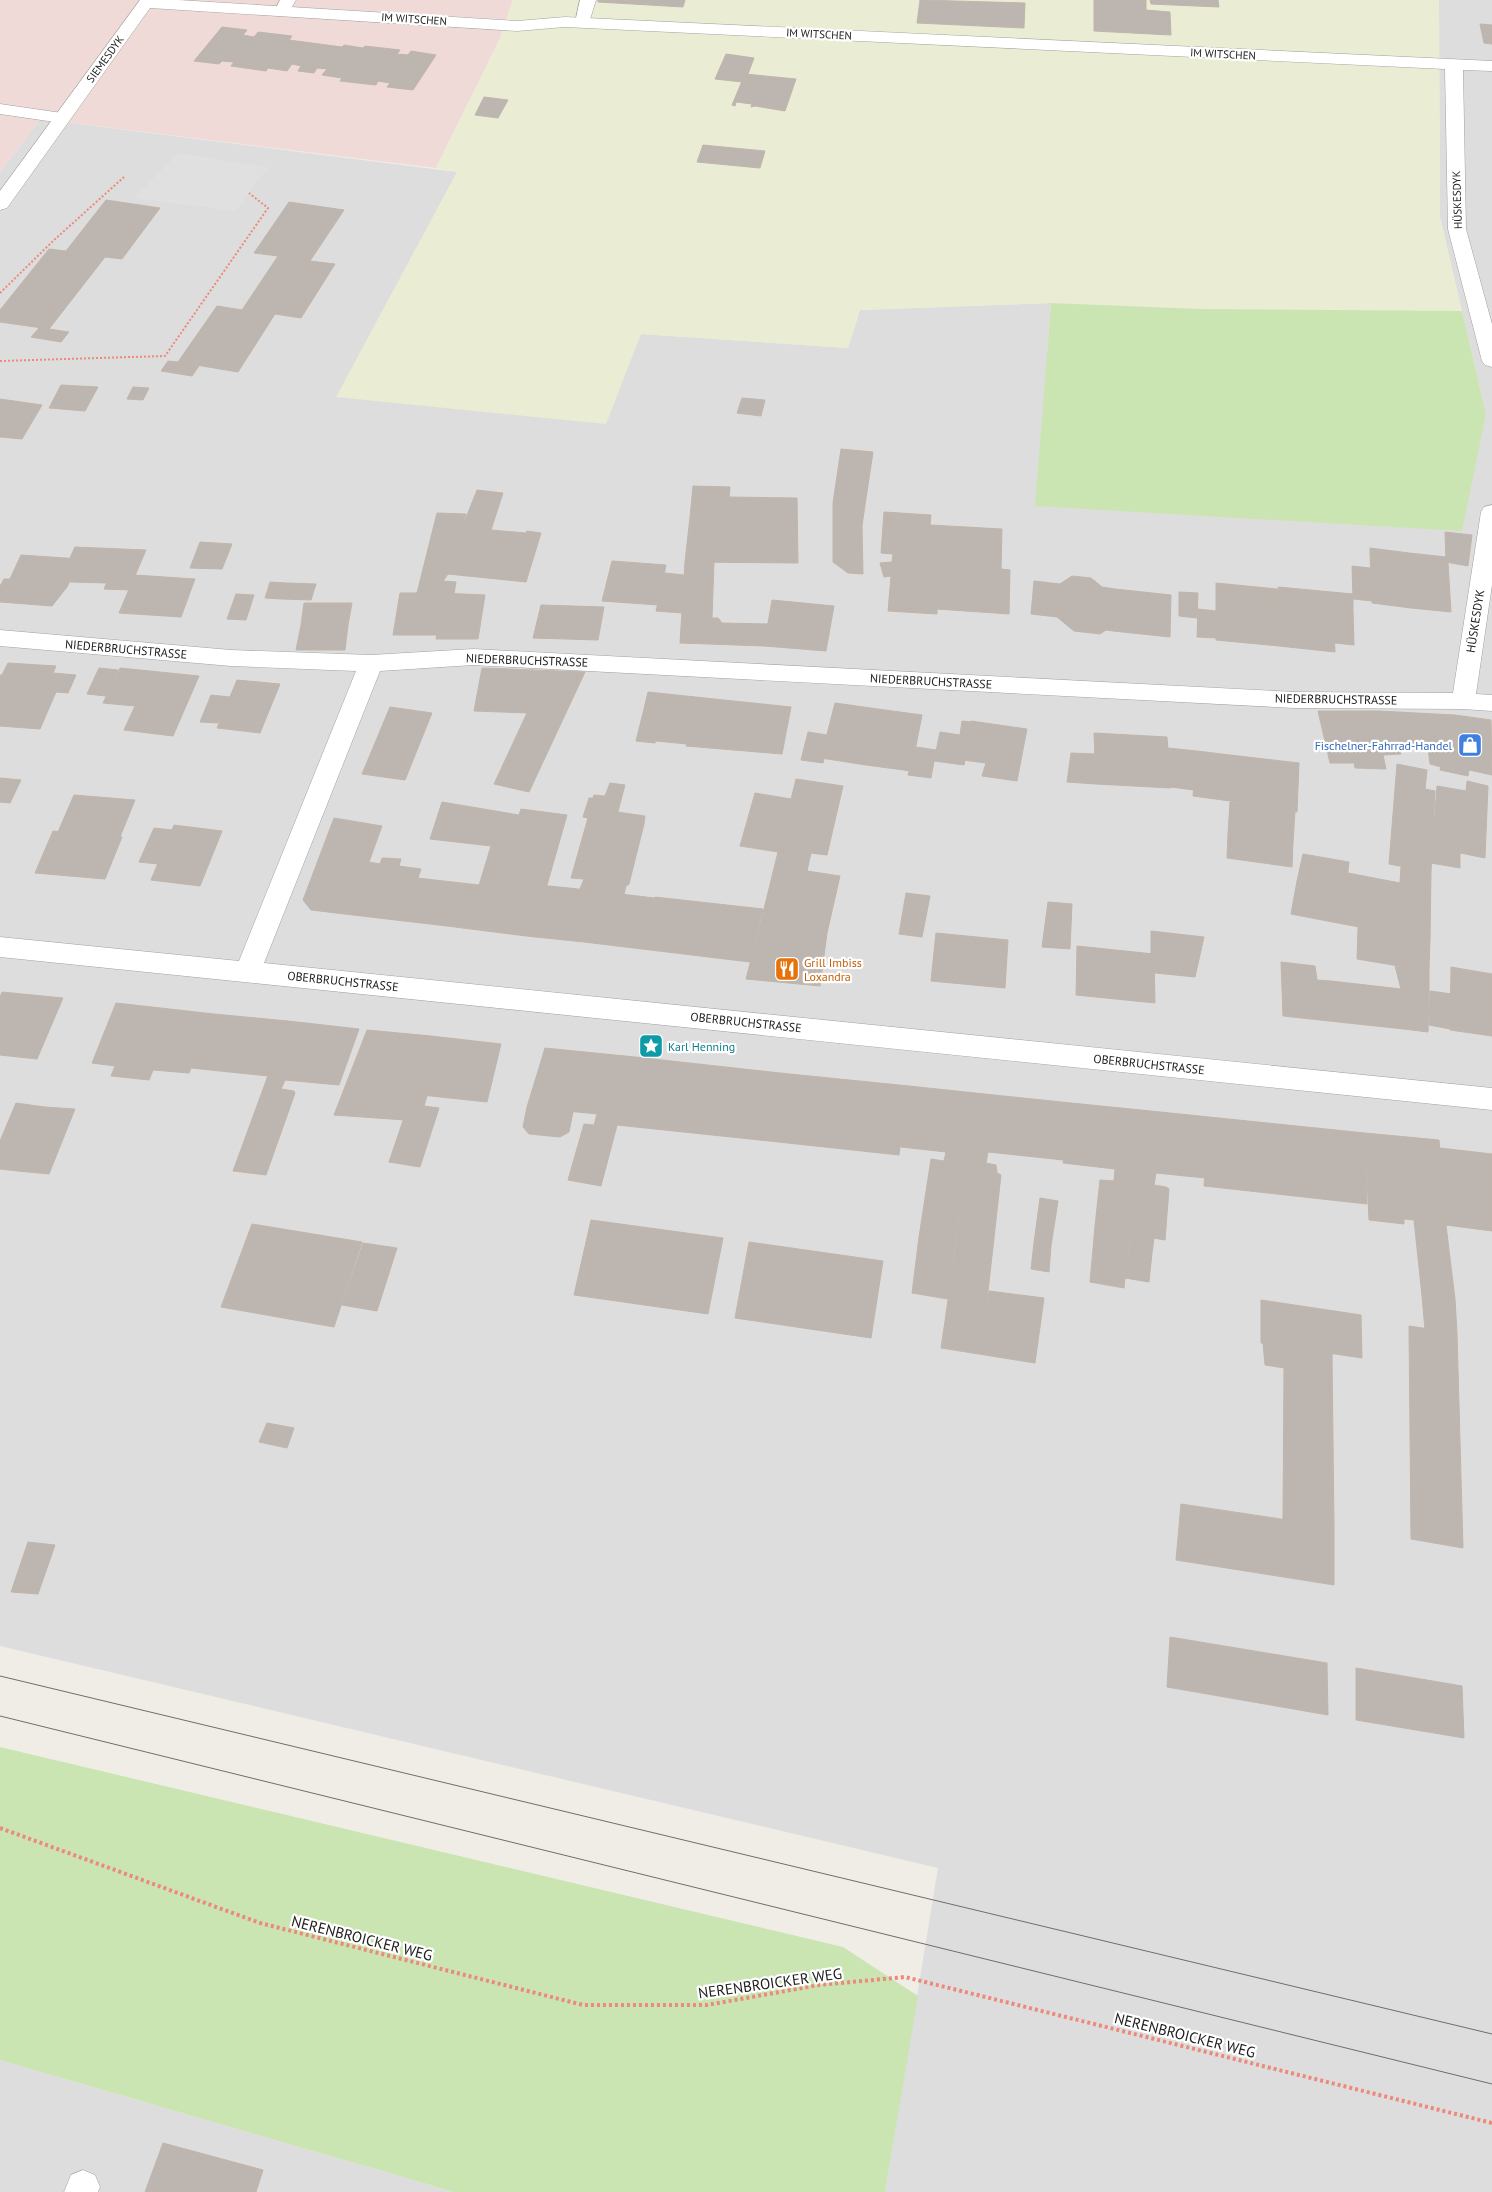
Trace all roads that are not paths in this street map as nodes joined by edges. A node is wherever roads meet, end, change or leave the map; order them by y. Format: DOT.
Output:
graph roads {
  1 [pos="588,0"];
  2 [pos="147,2"];
  3 [pos="285,5"];
  4 [pos="583,23"];
  5 [pos="1454,65"];
  6 [pos="1492,66"];
  7 [pos="0,109"];
  8 [pos="62,118"];
  9 [pos="0,204"];
  10 [pos="1492,361"];
  11 [pos="1492,512"];
  12 [pos="0,638"];
  13 [pos="371,663"];
  14 [pos="1463,700"];
  15 [pos="1492,702"];
  16 [pos="0,946"];
  17 [pos="248,971"];
  18 [pos="1492,1099"];
  1 -- 4 [label="lane"];
  2 -- 3 [label="street, IM WITSCHEN"];
  2 -- 8 [label="street, SIEMESDYK"];
  3 -- 4 [label="street, IM WITSCHEN"];
  4 -- 5 [label="street, IM WITSCHEN"];
  5 -- 6 [label="street, IM WITSCHEN"];
  5 -- 10 [label="street, HÜSKESDYK"];
  7 -- 8 [label="lane"];
  8 -- 9 [label="street, SIEMESDYK"];
  11 -- 14 [label="street, HÜSKESDYK"];
  12 -- 13 [label="street, NIEDERBRUCHSTRASSE"];
  13 -- 14 [label="street, NIEDERBRUCHSTRASSE"];
  13 -- 17 [label="street"];
  14 -- 15 [label="street, NIEDERBRUCHSTRASSE"];
  16 -- 17 [label="street, OBERBRUCHSTRASSE"];
  17 -- 18 [label="street, OBERBRUCHSTRASSE"];
}
